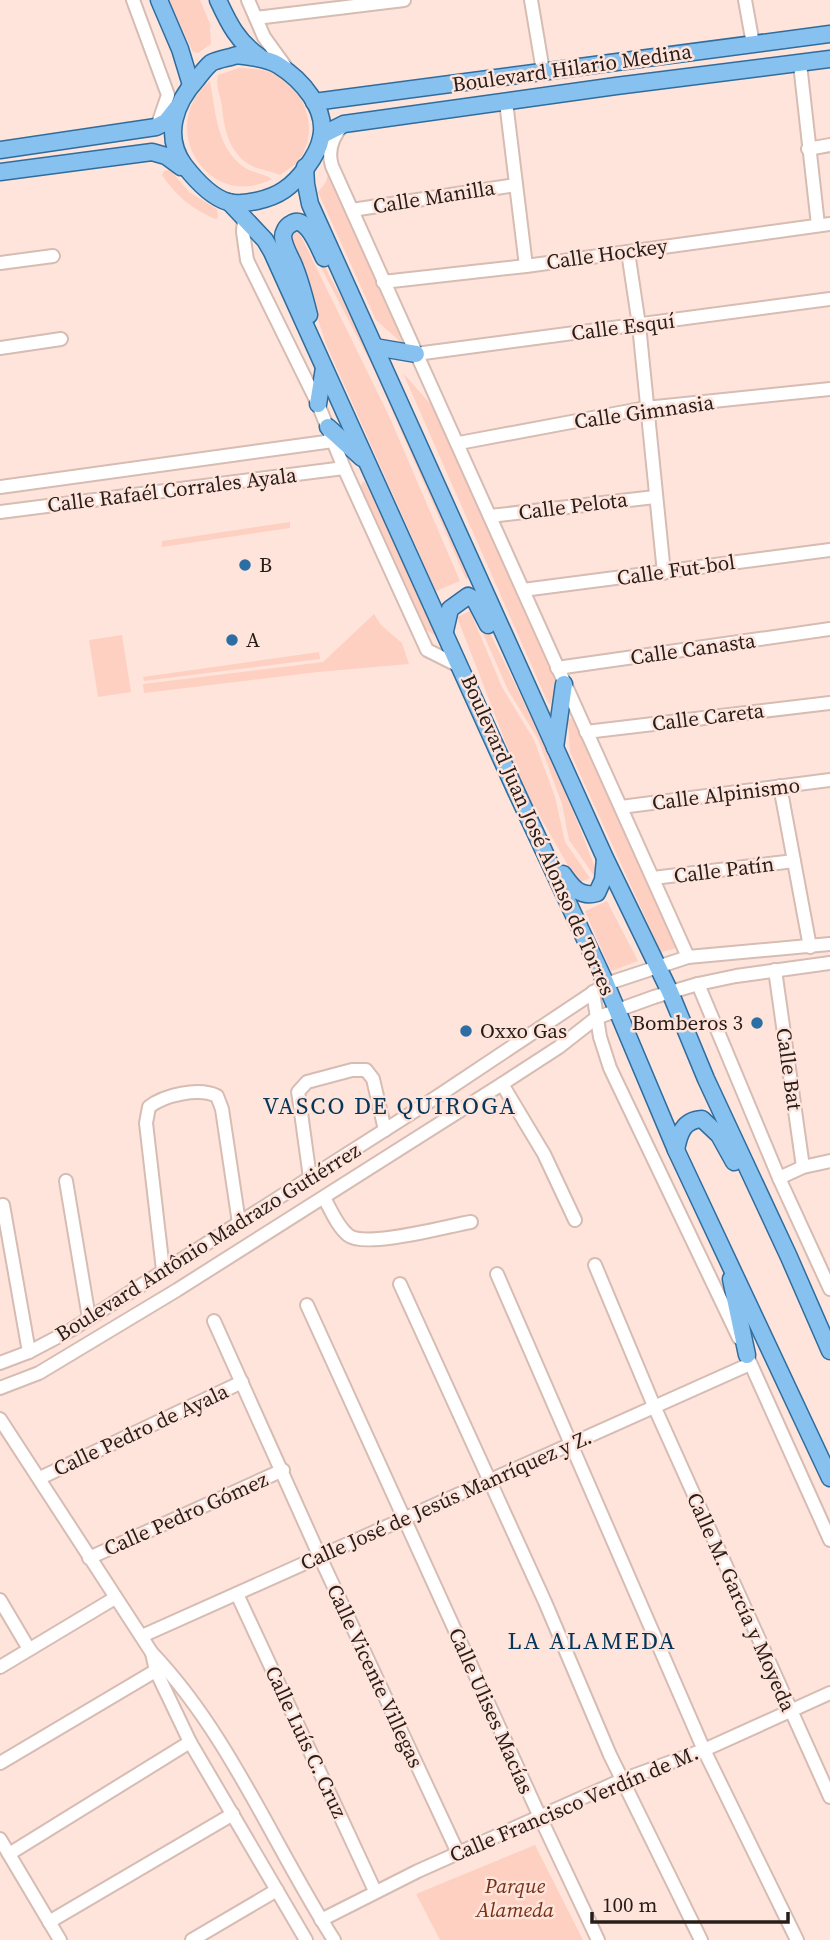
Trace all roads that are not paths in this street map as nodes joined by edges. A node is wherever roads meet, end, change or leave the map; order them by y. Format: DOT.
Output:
graph roads {
  1 [pos="133,0"];
  2 [pos="159,0"];
  3 [pos="218,0"];
  4 [pos="248,0"];
  5 [pos="404,0"];
  6 [pos="531,0"];
  7 [pos="746,0"];
  8 [pos="256,18"];
  9 [pos="830,34"];
  10 [pos="753,44"];
  11 [pos="830,59"];
  12 [pos="264,60"];
  13 [pos="800,64"];
  14 [pos="543,71"];
  15 [pos="299,82"];
  16 [pos="191,85"];
  17 [pos="314,102"];
  18 [pos="506,102"];
  19 [pos="178,106"];
  20 [pos="344,124"];
  21 [pos="156,127"];
  22 [pos="322,135"];
  23 [pos="830,145"];
  24 [pos="808,149"];
  25 [pos="0,150"];
  26 [pos="305,167"];
  27 [pos="0,172"];
  28 [pos="191,175"];
  29 [pos="516,185"];
  30 [pos="229,202"];
  31 [pos="352,210"];
  32 [pos="244,219"];
  33 [pos="824,225"];
  34 [pos="628,252"];
  35 [pos="53,256"];
  36 [pos="0,263"];
  37 [pos="526,265"];
  38 [pos="383,282"];
  39 [pos="830,299"];
  40 [pos="639,325"];
  41 [pos="61,339"];
  42 [pos="372,341"];
  43 [pos="0,348"];
  44 [pos="416,354"];
  45 [pos="326,372"];
  46 [pos="830,388"];
  47 [pos="318,404"];
  48 [pos="646,408"];
  49 [pos="331,434"];
  50 [pos="459,443"];
  51 [pos="367,462"];
  52 [pos="344,468"];
  53 [pos="0,487"];
  54 [pos="655,497"];
  55 [pos="0,512"];
  56 [pos="490,516"];
  57 [pos="830,550"];
  58 [pos="664,573"];
  59 [pos="523,590"];
  60 [pos="830,629"];
  61 [pos="445,631"];
  62 [pos="461,667"];
  63 [pos="557,668"];
  64 [pos="564,684"];
  65 [pos="830,703"];
  66 [pos="543,721"];
  67 [pos="586,732"];
  68 [pos="555,748"];
  69 [pos="830,780"];
  70 [pos="780,786"];
  71 [pos="515,789"];
  72 [pos="621,807"];
  73 [pos="605,858"];
  74 [pos="794,861"];
  75 [pos="653,878"];
  76 [pos="830,944"];
  77 [pos="810,947"];
  78 [pos="688,957"];
  79 [pos="830,963"];
  80 [pos="658,966"];
  81 [pos="775,970"];
  82 [pos="698,984"];
  83 [pos="599,988"];
  84 [pos="670,992"];
  85 [pos="617,1009"];
  86 [pos="596,1018"];
  87 [pos="502,1084"];
  88 [pos="385,1130"];
  89 [pos="676,1150"];
  90 [pos="830,1161"];
  91 [pos="803,1167"];
  92 [pos="310,1178"];
  93 [pos="779,1178"];
  94 [pos="66,1181"];
  95 [pos="324,1198"];
  96 [pos="3,1205"];
  97 [pos="575,1220"];
  98 [pos="471,1222"];
  99 [pos="239,1223"];
  100 [pos="811,1248"];
  101 [pos="726,1253"];
  102 [pos="789,1258"];
  103 [pos="595,1265"];
  104 [pos="163,1270"];
  105 [pos="497,1274"];
  106 [pos="400,1284"];
  107 [pos="830,1289"];
  108 [pos="307,1305"];
  109 [pos="89,1318"];
  110 [pos="214,1321"];
  111 [pos="830,1351"];
  112 [pos="29,1352"];
  113 [pos="749,1360"];
  114 [pos="0,1363"];
  115 [pos="242,1382"];
  116 [pos="0,1388"];
  117 [pos="654,1406"];
  118 [pos="800,1411"];
  119 [pos="0,1419"];
  120 [pos="570,1443"];
  121 [pos="830,1463"];
  122 [pos="283,1471"];
  123 [pos="40,1478"];
  124 [pos="830,1478"];
  125 [pos="489,1479"];
  126 [pos="404,1518"];
  127 [pos="830,1540"];
  128 [pos="320,1557"];
  129 [pos="89,1558"];
  130 [pos="237,1594"];
  131 [pos="115,1598"];
  132 [pos="0,1600"];
  133 [pos="142,1636"];
  134 [pos="29,1649"];
  135 [pos="0,1667"];
  136 [pos="160,1668"];
  137 [pos="830,1693"];
  138 [pos="790,1711"];
  139 [pos="190,1742"];
  140 [pos="704,1750"];
  141 [pos="0,1763"];
  142 [pos="622,1780"];
  143 [pos="830,1797"];
  144 [pos="233,1814"];
  145 [pos="540,1817"];
  146 [pos="0,1839"];
  147 [pos="458,1853"];
  148 [pos="9,1854"];
  149 [pos="277,1890"];
  150 [pos="375,1891"];
  151 [pos="321,1920"];
  152 [pos="49,1923"];
  153 [pos="60,1940"];
  154 [pos="192,1940"];
  155 [pos="306,1940"];
  156 [pos="334,1940"];
  157 [pos="598,1940"];
  158 [pos="701,1940"];
  159 [pos="797,1940"];
  1 -- 21 [label="street"];
  2 -- 16 [label="main road"];
  3 -- 12 [label="main road"];
  4 -- 8 [label="street"];
  5 -- 8 [label="street"];
  6 -- 14 [label="street"];
  7 -- 10 [label="street"];
  8 -- 15 [label="street"];
  9 -- 10 [label="main road, Boulevard Hilario Medina"];
  10 -- 14 [label="main road, Boulevard Hilario Medina"];
  11 -- 13 [label="main road, Boulevard Hilario Medina"];
  12 -- 15 [label="main road"];
  12 -- 16 [label="main road"];
  13 -- 18 [label="main road, Boulevard Hilario Medina"];
  13 -- 24 [label="street"];
  14 -- 17 [label="main road, Boulevard Hilario Medina"];
  15 -- 17 [label="main road"];
  16 -- 19 [label="main road"];
  17 -- 22 [label="main road"];
  18 -- 20 [label="main road, Boulevard Hilario Medina"];
  18 -- 29 [label="street"];
  19 -- 21 [label="main road"];
  19 -- 28 [label="main road"];
  20 -- 22 [label="main road, Boulevard Hilario Medina"];
  20 -- 31 [label="street"];
  21 -- 25 [label="main road"];
  22 -- 26 [label="main road"];
  23 -- 24 [label="street"];
  24 -- 33 [label="street"];
  26 -- 30 [label="main road"];
  26 -- 42 [label="main road"];
  27 -- 28 [label="main road"];
  28 -- 30 [label="main road"];
  29 -- 31 [label="street, Calle Manilla"];
  29 -- 37 [label="street"];
  30 -- 32 [label="main road, Boulevard Juan José Alonso de Torres"];
  31 -- 38 [label="street"];
  32 -- 45 [label="main road, Boulevard Juan José Alonso de Torres"];
  32 -- 47 [label="street"];
  33 -- 34 [label="street, Calle Hockey"];
  34 -- 37 [label="street, Calle Hockey"];
  34 -- 40 [label="street"];
  35 -- 36 [label="street"];
  37 -- 38 [label="street, Calle Hockey"];
  38 -- 44 [label="street"];
  39 -- 40 [label="street, Calle Esquí"];
  40 -- 44 [label="street, Calle Esquí"];
  40 -- 48 [label="street"];
  41 -- 43 [label="street"];
  42 -- 44 [label="main road"];
  42 -- 45 [label="main road"];
  42 -- 66 [label="main road"];
  44 -- 50 [label="street"];
  45 -- 47 [label="main road"];
  45 -- 51 [label="main road, Boulevard Juan José Alonso de Torres"];
  46 -- 48 [label="street, Calle Gimnasia"];
  47 -- 49 [label="street"];
  48 -- 50 [label="street, Calle Gimnasia"];
  48 -- 54 [label="street"];
  49 -- 51 [label="main road"];
  49 -- 52 [label="street"];
  49 -- 53 [label="street, Calle Rafaél Corrales Ayala"];
  50 -- 56 [label="street"];
  51 -- 61 [label="main road, Boulevard Juan José Alonso de Torres"];
  52 -- 55 [label="street, Calle Rafaél Corrales Ayala"];
  52 -- 62 [label="street"];
  54 -- 56 [label="street, Calle Pelota"];
  54 -- 58 [label="street"];
  56 -- 59 [label="street"];
  57 -- 58 [label="street, Calle Fut-bol"];
  58 -- 59 [label="street, Calle Fut-bol"];
  59 -- 63 [label="street"];
  60 -- 63 [label="street, Calle Canasta"];
  61 -- 62 [label="main road, Boulevard Juan José Alonso de Torres"];
  61 -- 66 [label="main road"];
  62 -- 71 [label="main road, Boulevard Juan José Alonso de Torres"];
  63 -- 64 [label="street"];
  64 -- 67 [label="street"];
  64 -- 68 [label="main road"];
  65 -- 67 [label="street, Calle Careta"];
  66 -- 68 [label="main road"];
  67 -- 72 [label="street"];
  68 -- 73 [label="main road"];
  69 -- 70 [label="street, Calle Alpinismo"];
  70 -- 72 [label="street, Calle Alpinismo"];
  70 -- 74 [label="street"];
  71 -- 73 [label="main road"];
  71 -- 83 [label="main road, Boulevard Juan José Alonso de Torres"];
  72 -- 75 [label="street"];
  73 -- 80 [label="main road"];
  74 -- 75 [label="street, Calle Patín"];
  74 -- 77 [label="street"];
  75 -- 78 [label="street"];
  76 -- 77 [label="street, Boulevard Antônio Madrazo Gutiérrez"];
  77 -- 78 [label="street, Boulevard Antônio Madrazo Gutiérrez"];
  78 -- 80 [label="street, Boulevard Antônio Madrazo Gutiérrez"];
  79 -- 81 [label="street, Boulevard Antônio Madrazo Gutiérrez"];
  80 -- 83 [label="street, Boulevard Antônio Madrazo Gutiérrez"];
  80 -- 84 [label="main road"];
  81 -- 82 [label="street, Boulevard Antônio Madrazo Gutiérrez"];
  81 -- 91 [label="street, Calle Bat"];
  82 -- 84 [label="street, Boulevard Antônio Madrazo Gutiérrez"];
  82 -- 93 [label="street"];
  83 -- 85 [label="main road, Boulevard Juan José Alonso de Torres"];
  83 -- 86 [label="street"];
  83 -- 88 [label="street, Boulevard Antônio Madrazo Gutiérrez"];
  84 -- 85 [label="street, Boulevard Antônio Madrazo Gutiérrez"];
  84 -- 102 [label="main road"];
  85 -- 86 [label="street, Boulevard Antônio Madrazo Gutiérrez"];
  85 -- 89 [label="main road, Boulevard Juan José Alonso de Torres"];
  86 -- 87 [label="street, Boulevard Antônio Madrazo Gutiérrez"];
  86 -- 113 [label="street"];
  87 -- 95 [label="street, Boulevard Antônio Madrazo Gutiérrez"];
  87 -- 97 [label="street"];
  88 -- 92 [label="street, Boulevard Antônio Madrazo Gutiérrez"];
  88 -- 92 [label="street"];
  89 -- 101 [label="main road, Boulevard Juan José Alonso de Torres"];
  89 -- 102 [label="main road"];
  90 -- 91 [label="street"];
  91 -- 93 [label="street"];
  92 -- 99 [label="street, Boulevard Antônio Madrazo Gutiérrez"];
  93 -- 100 [label="street"];
  94 -- 109 [label="street"];
  95 -- 98 [label="street"];
  95 -- 116 [label="street, Boulevard Antônio Madrazo Gutiérrez"];
  96 -- 112 [label="street"];
  99 -- 104 [label="street, Boulevard Antônio Madrazo Gutiérrez"];
  99 -- 104 [label="street"];
  100 -- 102 [label="street"];
  100 -- 107 [label="street"];
  101 -- 113 [label="main road"];
  101 -- 118 [label="main road, Boulevard Juan José Alonso de Torres"];
  102 -- 111 [label="main road"];
  103 -- 117 [label="street, Calle M. García y Moyeda"];
  104 -- 109 [label="street, Boulevard Antônio Madrazo Gutiérrez"];
  105 -- 120 [label="street"];
  106 -- 125 [label="street"];
  108 -- 126 [label="street, Calle Ulises Macías"];
  109 -- 112 [label="street, Boulevard Antônio Madrazo Gutiérrez"];
  110 -- 115 [label="street, Calle Vicente Villegas"];
  112 -- 114 [label="street, Boulevard Antônio Madrazo Gutiérrez"];
  113 -- 117 [label="street, Calle José de Jesús Manríquez y Z."];
  113 -- 127 [label="street"];
  115 -- 122 [label="street, Calle Vicente Villegas"];
  115 -- 123 [label="street, Calle Pedro de Ayala"];
  117 -- 120 [label="street, Calle José de Jesús Manríquez y Z."];
  117 -- 138 [label="street, Calle M. García y Moyeda"];
  118 -- 121 [label="main road"];
  118 -- 124 [label="main road, Boulevard Juan José Alonso de Torres"];
  119 -- 123 [label="street"];
  120 -- 125 [label="street, Calle José de Jesús Manríquez y Z."];
  120 -- 140 [label="street"];
  122 -- 128 [label="street, Calle Vicente Villegas"];
  122 -- 129 [label="street, Calle Pedro Gómez"];
  123 -- 129 [label="street"];
  125 -- 126 [label="street, Calle José de Jesús Manríquez y Z."];
  125 -- 142 [label="street"];
  126 -- 128 [label="street, Calle José de Jesús Manríquez y Z."];
  126 -- 145 [label="street, Calle Ulises Macías"];
  128 -- 130 [label="street, Calle José de Jesús Manríquez y Z."];
  128 -- 147 [label="street, Calle Vicente Villegas"];
  129 -- 131 [label="street"];
  130 -- 133 [label="street, Calle José de Jesús Manríquez y Z."];
  130 -- 150 [label="street, Calle Luís C. Cruz"];
  131 -- 133 [label="street"];
  131 -- 134 [label="street"];
  132 -- 134 [label="street"];
  133 -- 136 [label="street"];
  134 -- 135 [label="street"];
  136 -- 139 [label="street"];
  136 -- 141 [label="street"];
  136 -- 151 [label="street"];
  137 -- 138 [label="street, Calle Francisco Verdín de M."];
  138 -- 140 [label="street, Calle Francisco Verdín de M."];
  138 -- 143 [label="street, Calle M. García y Moyeda"];
  139 -- 144 [label="street"];
  139 -- 148 [label="street"];
  140 -- 142 [label="street, Calle Francisco Verdín de M."];
  140 -- 159 [label="street"];
  142 -- 145 [label="street, Calle Francisco Verdín de M."];
  142 -- 158 [label="street"];
  144 -- 149 [label="street"];
  144 -- 152 [label="street"];
  145 -- 147 [label="street, Calle Francisco Verdín de M."];
  145 -- 157 [label="street, Calle Ulises Macías"];
  146 -- 148 [label="street"];
  147 -- 150 [label="street, Calle Francisco Verdín de M."];
  148 -- 152 [label="street"];
  149 -- 154 [label="street"];
  149 -- 155 [label="street"];
  150 -- 151 [label="street, Calle Francisco Verdín de M."];
  151 -- 156 [label="street"];
  152 -- 153 [label="street"];
}
